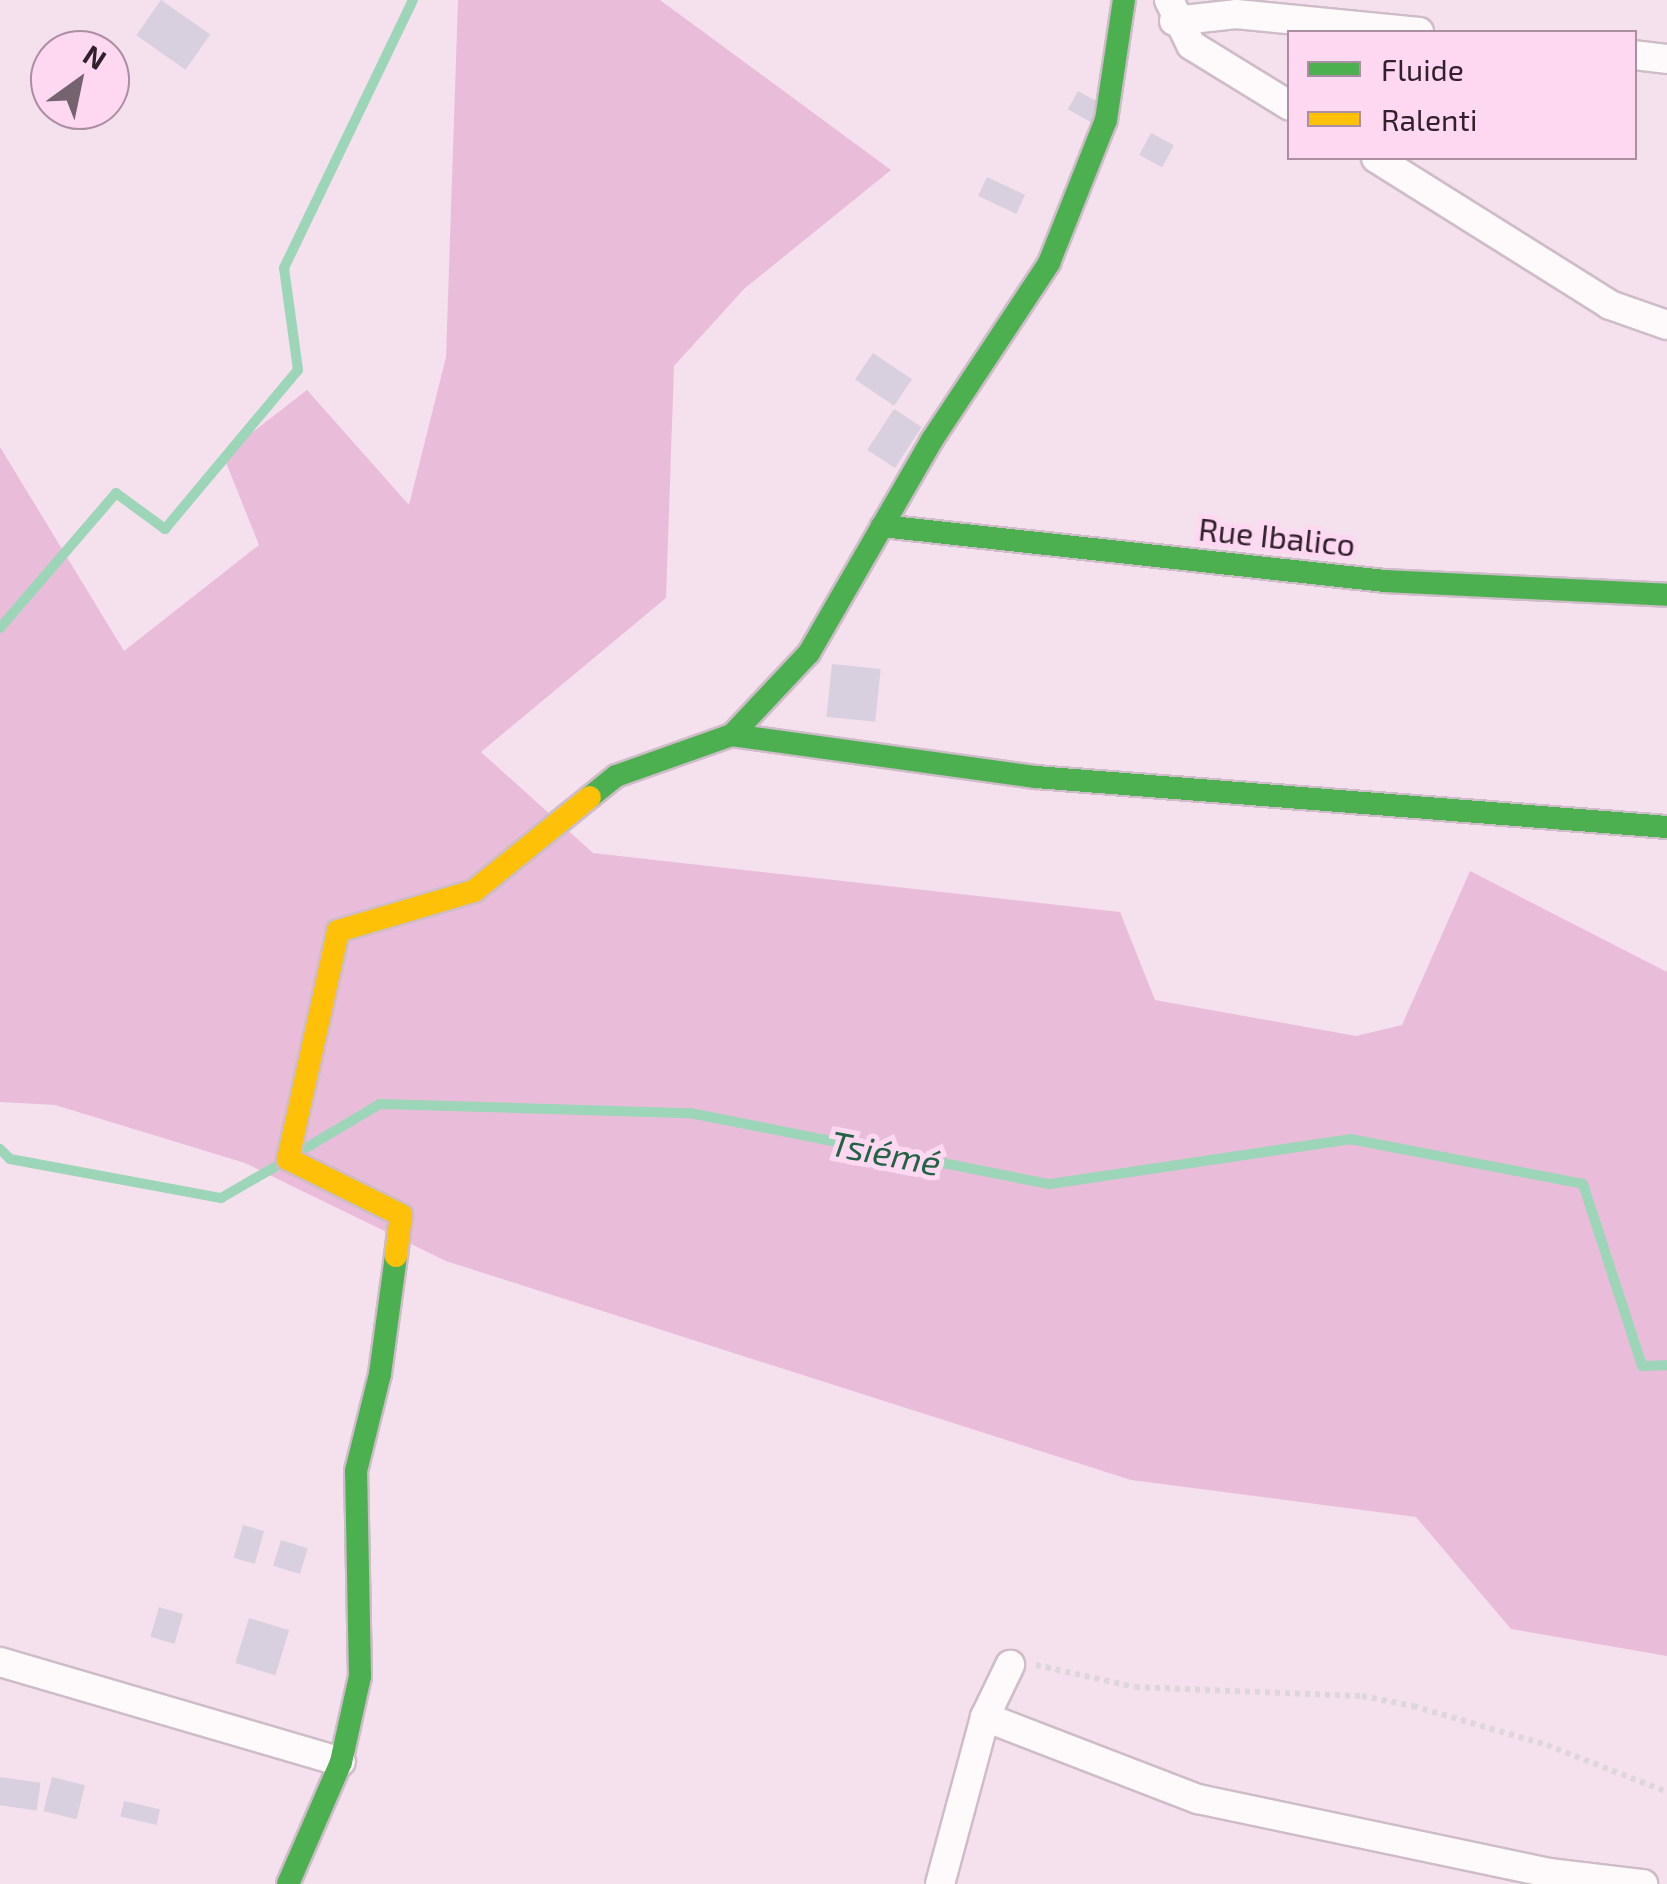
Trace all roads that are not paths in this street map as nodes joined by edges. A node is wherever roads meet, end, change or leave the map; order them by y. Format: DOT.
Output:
graph roads {
  1 [pos="1124,0"];
  2 [pos="1172,10"];
  3 [pos="1399,30"];
  4 [pos="1637,55"];
  5 [pos="1667,59"];
  6 [pos="1287,104"];
  7 [pos="1379,160"];
  8 [pos="1667,325"];
  9 [pos="882,526"];
  10 [pos="1667,595"];
  11 [pos="732,735"];
  12 [pos="1667,827"];
  13 [pos="0,1662"];
  14 [pos="1010,1665"];
  15 [pos="985,1717"];
  16 [pos="341,1762"];
  17 [pos="288,1884"];
  18 [pos="940,1884"];
  19 [pos="1643,1884"];
  1 -- 9 [label="street"];
  2 -- 3 [label="street"];
  2 -- 6 [label="street"];
  4 -- 5 [label="street"];
  7 -- 8 [label="street"];
  9 -- 10 [label="street, Rue Ibalico"];
  9 -- 11 [label="street"];
  11 -- 12 [label="street"];
  11 -- 16 [label="street"];
  13 -- 16 [label="street"];
  14 -- 15 [label="street"];
  15 -- 18 [label="street"];
  15 -- 19 [label="street"];
  16 -- 17 [label="street"];
}
